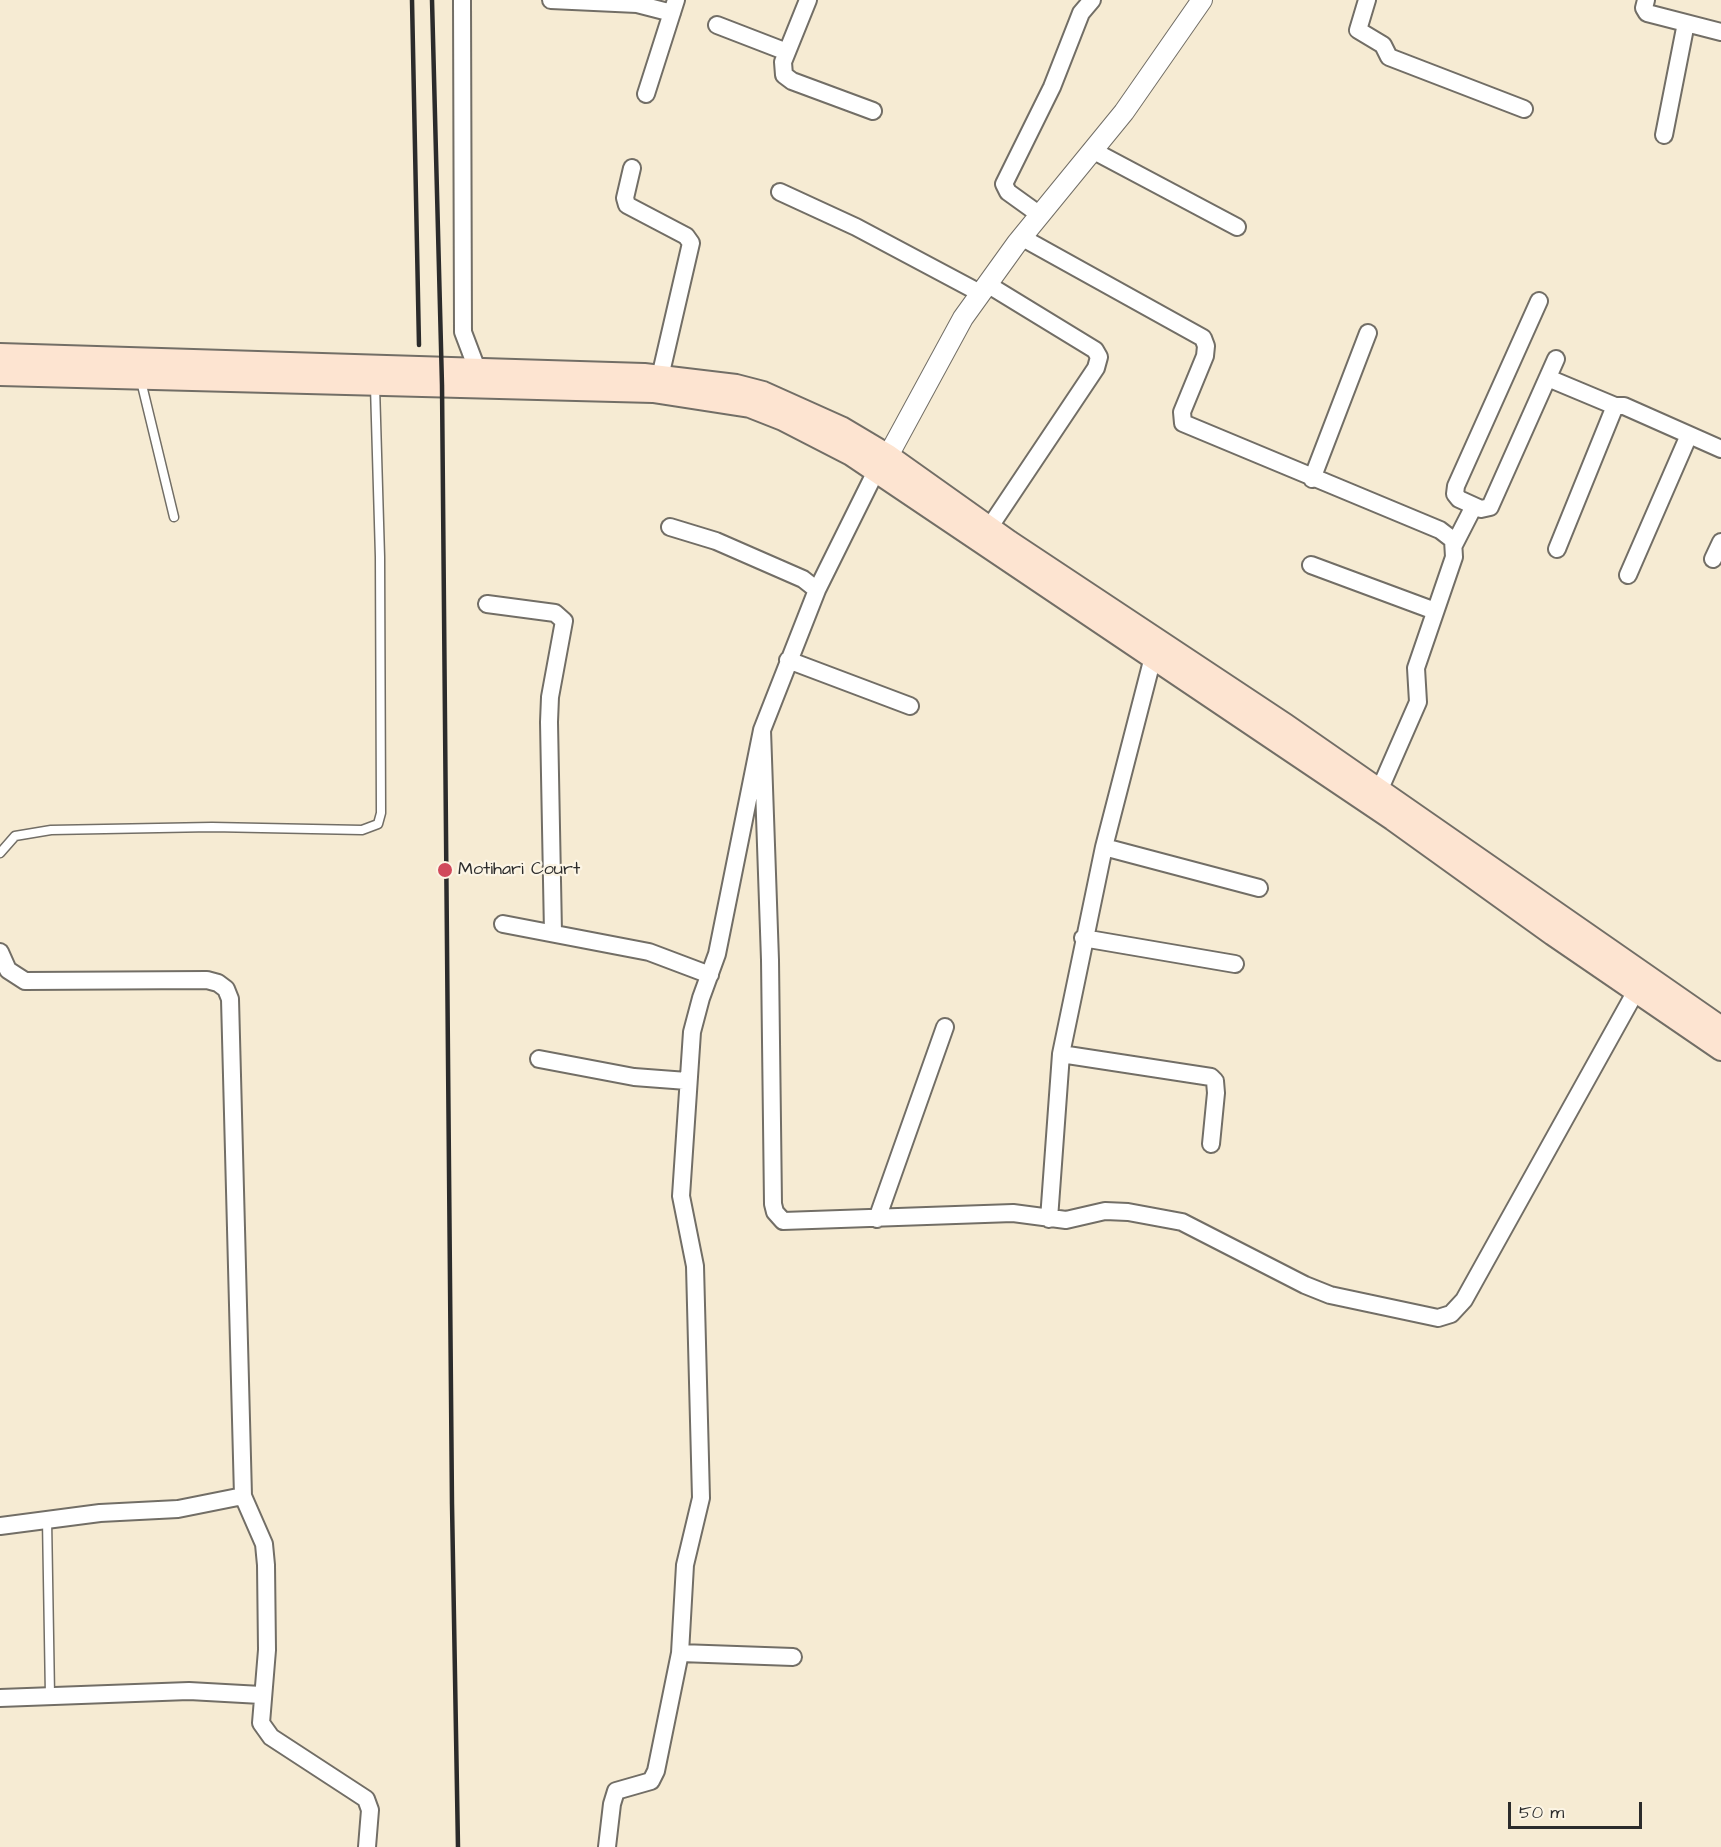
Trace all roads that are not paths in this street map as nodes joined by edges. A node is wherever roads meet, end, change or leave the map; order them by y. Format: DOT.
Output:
graph roads {
  1 [pos="462,0"];
  2 [pos="551,0"];
  3 [pos="808,0"];
  4 [pos="1092,0"];
  5 [pos="1202,0"];
  6 [pos="1367,0"];
  7 [pos="1646,0"];
  8 [pos="674,7"];
  9 [pos="1686,24"];
  10 [pos="717,25"];
  11 [pos="1721,32"];
  12 [pos="787,52"];
  13 [pos="646,94"];
  14 [pos="1524,109"];
  15 [pos="873,111"];
  16 [pos="1664,135"];
  17 [pos="1092,150"];
  18 [pos="632,168"];
  19 [pos="780,192"];
  20 [pos="1040,215"];
  21 [pos="1237,227"];
  22 [pos="1021,237"];
  23 [pos="983,289"];
  24 [pos="1539,301"];
  25 [pos="1368,333"];
  26 [pos="0,355"];
  27 [pos="1556,359"];
  28 [pos="477,369"];
  29 [pos="0,374"];
  30 [pos="140,377"];
  31 [pos="660,377"];
  32 [pos="1548,378"];
  33 [pos="375,383"];
  34 [pos="1616,406"];
  35 [pos="1689,435"];
  36 [pos="1721,449"];
  37 [pos="882,464"];
  38 [pos="1312,479"];
  39 [pos="1474,506"];
  40 [pos="174,517"];
  41 [pos="670,527"];
  42 [pos="989,528"];
  43 [pos="1721,542"];
  44 [pos="1454,545"];
  45 [pos="1557,549"];
  46 [pos="1713,559"];
  47 [pos="1311,566"];
  48 [pos="1628,575"];
  49 [pos="817,590"];
  50 [pos="487,604"];
  51 [pos="1435,611"];
  52 [pos="1153,657"];
  53 [pos="788,660"];
  54 [pos="910,706"];
  55 [pos="762,730"];
  56 [pos="1379,791"];
  57 [pos="1104,847"];
  58 [pos="0,853"];
  59 [pos="1259,888"];
  60 [pos="503,924"];
  61 [pos="553,933"];
  62 [pos="1083,938"];
  63 [pos="0,952"];
  64 [pos="1235,964"];
  65 [pos="710,975"];
  66 [pos="1636,992"];
  67 [pos="945,1027"];
  68 [pos="1721,1028"];
  69 [pos="1721,1049"];
  70 [pos="1061,1054"];
  71 [pos="539,1059"];
  72 [pos="687,1081"];
  73 [pos="1210,1144"];
  74 [pos="877,1219"];
  75 [pos="1049,1219"];
  76 [pos="243,1496"];
  77 [pos="47,1519"];
  78 [pos="0,1526"];
  79 [pos="680,1653"];
  80 [pos="793,1658"];
  81 [pos="261,1695"];
  82 [pos="50,1696"];
  83 [pos="0,1698"];
  84 [pos="367,1847"];
  85 [pos="607,1847"];
  1 -- 28 [label="street"];
  2 -- 8 [label="street"];
  3 -- 12 [label="street"];
  4 -- 20 [label="street"];
  5 -- 17 [label="street"];
  6 -- 14 [label="street"];
  7 -- 9 [label="street"];
  8 -- 13 [label="street"];
  9 -- 11 [label="street"];
  9 -- 16 [label="street"];
  10 -- 12 [label="street"];
  12 -- 15 [label="street"];
  17 -- 20 [label="street"];
  17 -- 21 [label="street"];
  18 -- 31 [label="street"];
  19 -- 23 [label="street"];
  20 -- 22 [label="street"];
  22 -- 23 [label="street"];
  22 -- 38 [label="street"];
  23 -- 37 [label="street"];
  23 -- 42 [label="street"];
  24 -- 39 [label="street"];
  25 -- 38 [label="street"];
  26 -- 28 [label="main road"];
  27 -- 32 [label="street"];
  28 -- 31 [label="main road"];
  29 -- 30 [label="main road"];
  30 -- 33 [label="main road"];
  30 -- 40 [label="lane"];
  31 -- 37 [label="main road"];
  32 -- 34 [label="street"];
  32 -- 39 [label="street"];
  33 -- 37 [label="main road"];
  33 -- 58 [label="lane"];
  34 -- 35 [label="street"];
  34 -- 45 [label="street"];
  35 -- 36 [label="street"];
  35 -- 48 [label="street"];
  37 -- 42 [label="main road"];
  37 -- 49 [label="street"];
  37 -- 52 [label="main road"];
  38 -- 44 [label="street"];
  39 -- 44 [label="street"];
  41 -- 49 [label="street"];
  42 -- 56 [label="main road"];
  43 -- 46 [label="street"];
  44 -- 51 [label="street"];
  47 -- 51 [label="street"];
  49 -- 53 [label="street"];
  50 -- 61 [label="street"];
  51 -- 56 [label="street"];
  52 -- 57 [label="street"];
  52 -- 66 [label="main road"];
  53 -- 54 [label="street"];
  53 -- 55 [label="street"];
  55 -- 65 [label="street"];
  55 -- 74 [label="street"];
  56 -- 68 [label="main road"];
  57 -- 59 [label="street"];
  57 -- 62 [label="street"];
  60 -- 61 [label="street"];
  61 -- 65 [label="street"];
  62 -- 64 [label="street"];
  62 -- 70 [label="street"];
  63 -- 76 [label="street"];
  65 -- 72 [label="street"];
  66 -- 69 [label="main road"];
  66 -- 75 [label="street"];
  67 -- 74 [label="street"];
  70 -- 73 [label="street"];
  70 -- 75 [label="street"];
  71 -- 72 [label="street"];
  72 -- 79 [label="street"];
  74 -- 75 [label="street"];
  76 -- 77 [label="street"];
  76 -- 81 [label="street"];
  77 -- 78 [label="street"];
  77 -- 82 [label="lane"];
  79 -- 80 [label="street"];
  79 -- 85 [label="street"];
  81 -- 82 [label="street"];
  81 -- 84 [label="street"];
  82 -- 83 [label="street"];
}
